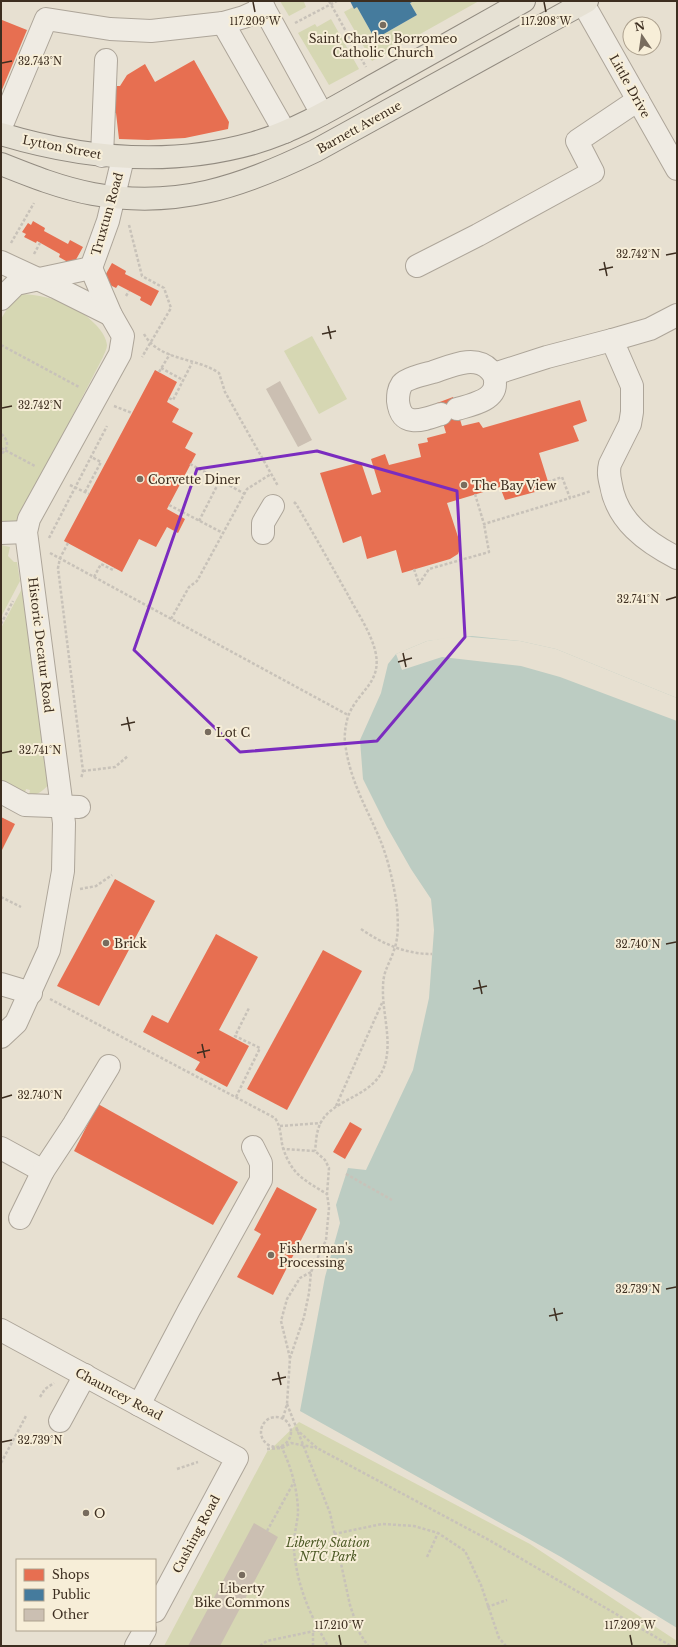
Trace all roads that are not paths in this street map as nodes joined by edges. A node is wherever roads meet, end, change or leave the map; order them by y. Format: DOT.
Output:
graph roads {
  1 [pos="524,1"];
  2 [pos="585,2"];
  3 [pos="262,5"];
  4 [pos="223,23"];
  5 [pos="106,60"];
  6 [pos="638,100"];
  7 [pos="322,114"];
  8 [pos="1,127"];
  9 [pos="285,132"];
  10 [pos="1,134"];
  11 [pos="102,156"];
  12 [pos="123,158"];
  13 [pos="1,164"];
  14 [pos="677,169"];
  15 [pos="114,197"];
  16 [pos="5,255"];
  17 [pos="417,266"];
  18 [pos="34,268"];
  19 [pos="91,268"];
  20 [pos="1,299"];
  21 [pos="111,315"];
  22 [pos="677,315"];
  23 [pos="612,340"];
  24 [pos="494,374"];
  25 [pos="273,506"];
  26 [pos="26,532"];
  27 [pos="1,533"];
  28 [pos="263,533"];
  29 [pos="677,558"];
  30 [pos="1,792"];
  31 [pos="70,807"];
  32 [pos="1,984"];
  33 [pos="40,995"];
  34 [pos="1,1036"];
  35 [pos="109,1066"];
  36 [pos="253,1147"];
  37 [pos="1,1148"];
  38 [pos="43,1171"];
  39 [pos="20,1218"];
  40 [pos="1,1330"];
  41 [pos="85,1375"];
  42 [pos="139,1405"];
  43 [pos="60,1420"];
  44 [pos="237,1458"];
  45 [pos="156,1609"];
  46 [pos="144,1631"];
  47 [pos="136,1646"];
  1 -- 7 [label="main road"];
  2 -- 6 [label="street, Little Drive"];
  2 -- 15 [label="main road, Barnett Avenue"];
  3 -- 4 [label="street"];
  3 -- 7 [label="street"];
  4 -- 8 [label="street"];
  4 -- 9 [label="street"];
  5 -- 11 [label="street"];
  6 -- 14 [label="street, Little Drive"];
  6 -- 17 [label="street"];
  7 -- 9 [label="main road"];
  9 -- 12 [label="main road"];
  10 -- 11 [label="main road, Lytton Street"];
  11 -- 12 [label="main road, Lytton Street"];
  12 -- 15 [label="street, Truxtun Road"];
  13 -- 15 [label="main road"];
  15 -- 19 [label="street, Truxtun Road"];
  16 -- 18 [label="street"];
  18 -- 19 [label="street, Truxtun Road"];
  18 -- 20 [label="street, Truxtun Road"];
  18 -- 21 [label="street"];
  19 -- 21 [label="street, Historic Decatur Road"];
  21 -- 26 [label="street, Historic Decatur Road"];
  22 -- 23 [label="street"];
  23 -- 24 [label="street"];
  23 -- 29 [label="street"];
  24 -- 24 [label="street"];
  25 -- 28 [label="street"];
  26 -- 27 [label="street"];
  26 -- 31 [label="street, Historic Decatur Road"];
  30 -- 31 [label="street"];
  31 -- 33 [label="street, Historic Decatur Road"];
  32 -- 33 [label="street"];
  33 -- 34 [label="street, Historic Decatur Road"];
  35 -- 38 [label="street"];
  36 -- 42 [label="street"];
  37 -- 38 [label="street"];
  38 -- 39 [label="street"];
  40 -- 41 [label="street, Chauncey Road"];
  41 -- 42 [label="street, Chauncey Road"];
  41 -- 43 [label="street"];
  42 -- 44 [label="street, Chauncey Road"];
  44 -- 45 [label="street, Cushing Road"];
  46 -- 47 [label="street"];
}
